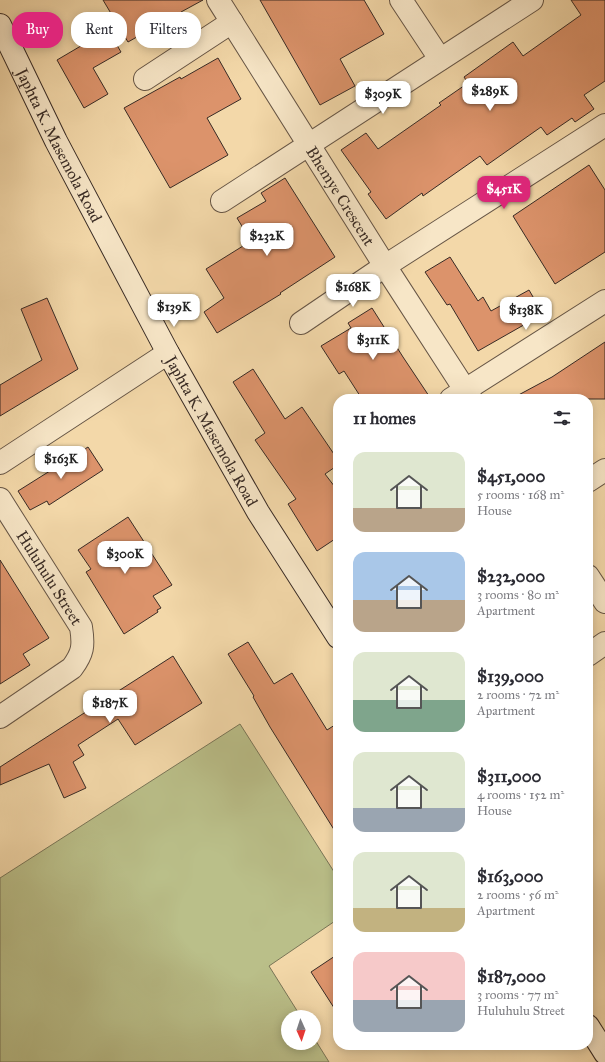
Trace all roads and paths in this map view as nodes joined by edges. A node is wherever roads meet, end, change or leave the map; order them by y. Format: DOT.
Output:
graph roads {
  1 [pos="218,0"];
  2 [pos="401,0"];
  3 [pos="532,0"];
  4 [pos="232,22"];
  5 [pos="0,25"];
  6 [pos="440,59"];
  7 [pos="146,79"];
  8 [pos="605,125"];
  9 [pos="308,144"];
  10 [pos="222,201"];
  11 [pos="385,266"];
  12 [pos="605,301"];
  13 [pos="301,323"];
  14 [pos="168,353"];
  15 [pos="462,394"];
  16 [pos="466,394"];
  17 [pos="0,464"];
  18 [pos="605,470"];
  19 [pos="593,478"];
  20 [pos="0,499"];
  21 [pos="593,584"];
  22 [pos="605,602"];
  23 [pos="333,629"];
  24 [pos="605,643"];
  25 [pos="593,651"];
  26 [pos="0,717"];
  27 [pos="593,1034"];
  28 [pos="605,1053"];
  1 -- 4 [label="street, Bhemye Crescent"];
  2 -- 6 [label="street"];
  3 -- 6 [label="street"];
  4 -- 7 [label="street"];
  4 -- 9 [label="street, Bhemye Crescent"];
  5 -- 14 [label="street, Japhta K. Masemola Road"];
  6 -- 9 [label="street"];
  8 -- 11 [label="street"];
  9 -- 10 [label="street"];
  9 -- 11 [label="street, Bhemye Crescent"];
  11 -- 13 [label="street"];
  11 -- 15 [label="street, Bhemye Crescent"];
  12 -- 16 [label="street"];
  14 -- 17 [label="street"];
  14 -- 23 [label="street, Japhta K. Masemola Road"];
  18 -- 19 [label="street"];
  20 -- 26 [label="street, Huluhulu Street"];
  21 -- 22 [label="street"];
  24 -- 25 [label="street"];
  27 -- 28 [label="street"];
}
